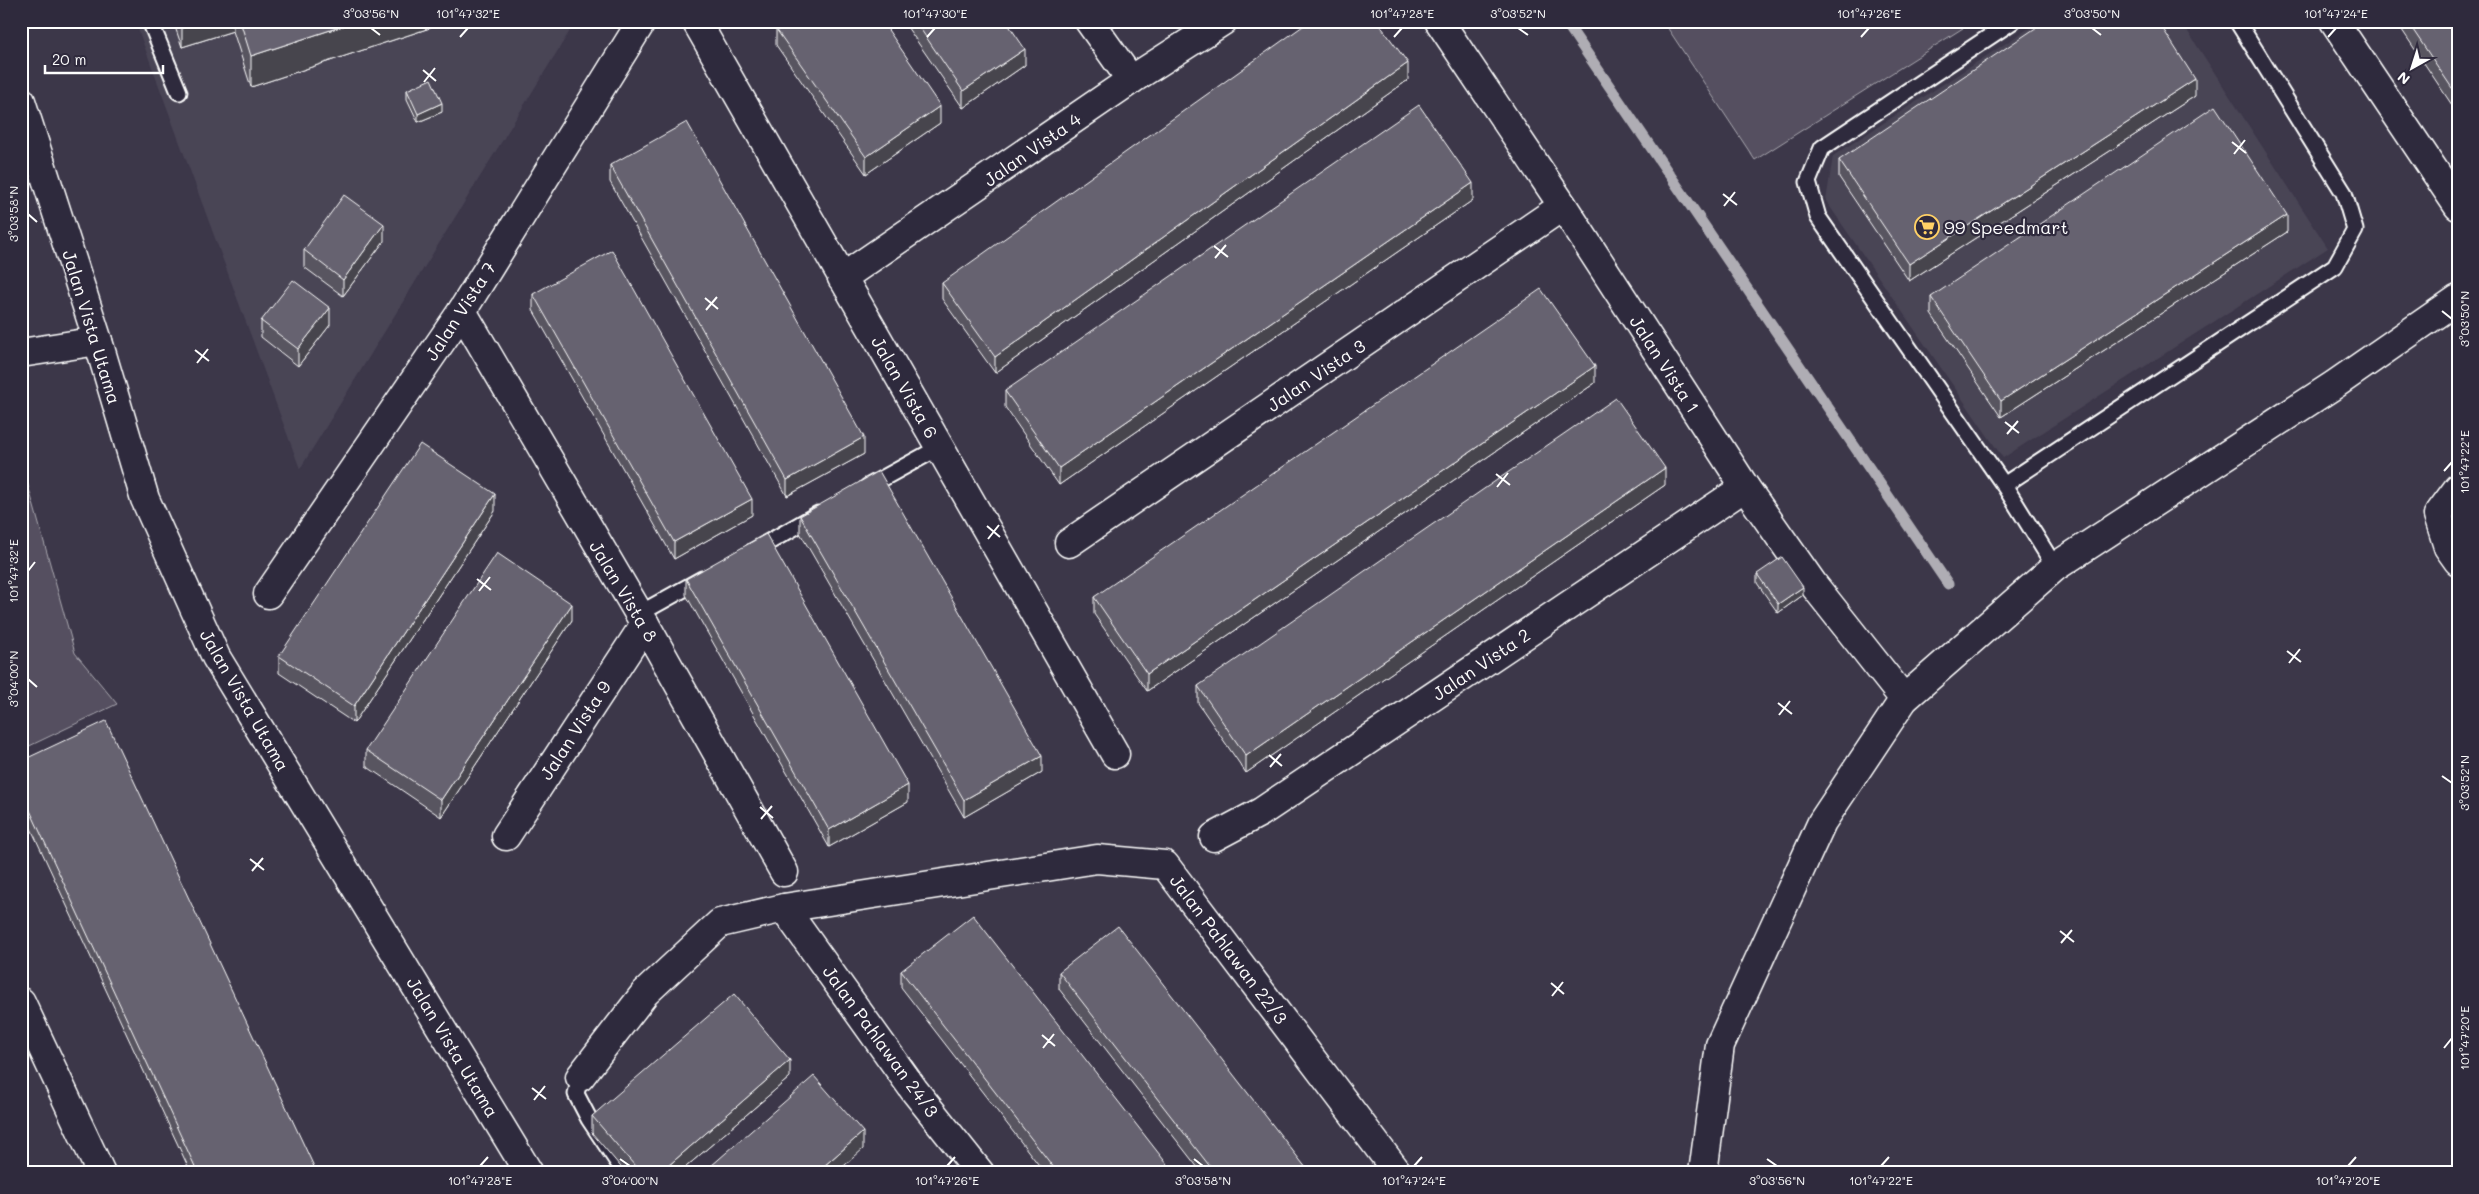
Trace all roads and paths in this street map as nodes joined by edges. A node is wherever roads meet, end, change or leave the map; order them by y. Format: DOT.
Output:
graph roads {
  1 [pos="150,21"];
  2 [pos="642,21"];
  3 [pos="696,21"];
  4 [pos="1089,21"];
  5 [pos="1223,21"];
  6 [pos="1438,21"];
  7 [pos="2013,21"];
  8 [pos="2237,21"];
  9 [pos="2334,21"];
  10 [pos="1132,80"];
  11 [pos="179,92"];
  12 [pos="21,101"];
  13 [pos="2456,199"];
  14 [pos="1562,206"];
  15 [pos="842,278"];
  16 [pos="2458,299"];
  17 [pos="462,311"];
  18 [pos="98,342"];
  19 [pos="21,353"];
  20 [pos="940,447"];
  21 [pos="2004,485"];
  22 [pos="1745,487"];
  23 [pos="2458,488"];
  24 [pos="853,495"];
  25 [pos="827,509"];
  26 [pos="1069,543"];
  27 [pos="741,557"];
  28 [pos="2458,561"];
  29 [pos="2055,567"];
  30 [pos="715,572"];
  31 [pos="268,594"];
  32 [pos="641,620"];
  33 [pos="1904,699"];
  34 [pos="1115,754"];
  35 [pos="506,836"];
  36 [pos="1214,838"];
  37 [pos="784,872"];
  38 [pos="784,908"];
  39 [pos="21,1002"];
  40 [pos="580,1078"];
  41 [pos="977,1171"];
  42 [pos="101,1173"];
  43 [pos="529,1173"];
  44 [pos="625,1173"];
  45 [pos="1398,1173"];
  46 [pos="1703,1173"];
  1 -- 11 [label="lane"];
  2 -- 17 [label="street, Jalan Vista 7"];
  3 -- 15 [label="street, Jalan Vista 6"];
  4 -- 10 [label="street"];
  5 -- 10 [label="street, Jalan Vista 4"];
  6 -- 14 [label="street, Jalan Vista 1"];
  7 -- 21 [label="lane"];
  8 -- 21 [label="lane"];
  9 -- 13 [label="street"];
  10 -- 15 [label="street, Jalan Vista 4"];
  12 -- 18 [label="street, Jalan Vista Utama"];
  14 -- 22 [label="street, Jalan Vista 1"];
  14 -- 26 [label="street, Jalan Vista 3"];
  15 -- 20 [label="street, Jalan Vista 6"];
  16 -- 29 [label="street"];
  17 -- 31 [label="street, Jalan Vista 7"];
  17 -- 32 [label="street, Jalan Vista 8"];
  18 -- 19 [label="street"];
  18 -- 43 [label="street, Jalan Vista Utama"];
  20 -- 24 [label="lane"];
  20 -- 34 [label="street, Jalan Vista 6"];
  21 -- 29 [label="lane"];
  22 -- 33 [label="street, Jalan Vista 1"];
  22 -- 36 [label="street, Jalan Vista 2"];
  23 -- 28 [label="street"];
  25 -- 27 [label="lane"];
  29 -- 33 [label="street"];
  30 -- 32 [label="lane"];
  32 -- 35 [label="street, Jalan Vista 9"];
  32 -- 37 [label="street, Jalan Vista 8"];
  33 -- 46 [label="street"];
  38 -- 40 [label="street, Jalan Pahlawan 22/3"];
  38 -- 41 [label="street, Jalan Pahlawan 24/3"];
  38 -- 45 [label="street, Jalan Pahlawan 22/3"];
  39 -- 42 [label="street"];
  40 -- 44 [label="lane"];
}
